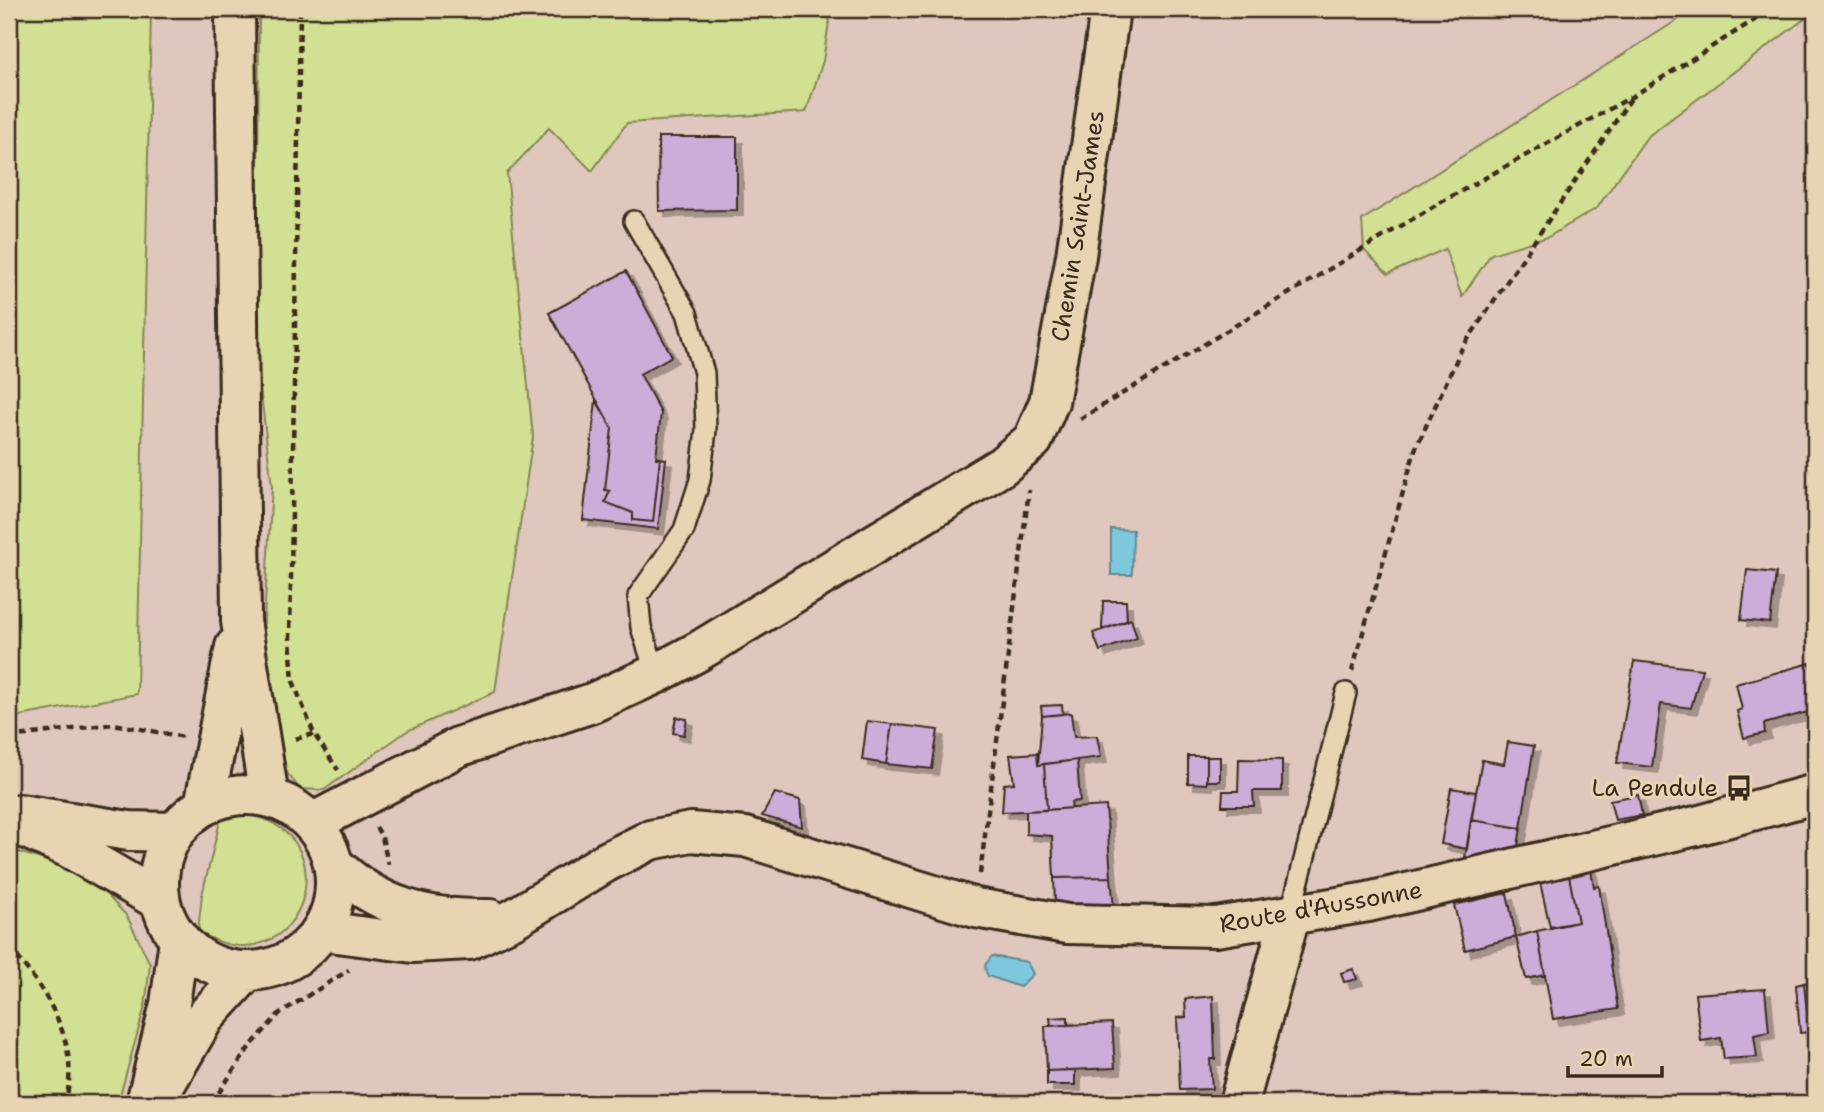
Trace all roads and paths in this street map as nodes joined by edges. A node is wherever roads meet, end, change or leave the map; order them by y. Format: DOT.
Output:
graph roads {
  1 [pos="234,9"];
  2 [pos="300,9"];
  3 [pos="1110,9"];
  4 [pos="1772,9"];
  5 [pos="1633,96"];
  6 [pos="634,221"];
  7 [pos="1033,440"];
  8 [pos="241,621"];
  9 [pos="656,674"];
  10 [pos="1346,693"];
  11 [pos="9,737"];
  12 [pos="192,739"];
  13 [pos="340,772"];
  14 [pos="1815,793"];
  15 [pos="269,797"];
  16 [pos="204,806"];
  17 [pos="9,813"];
  18 [pos="371,820"];
  19 [pos="9,821"];
  20 [pos="312,823"];
  21 [pos="174,832"];
  22 [pos="334,864"];
  23 [pos="388,870"];
  24 [pos="160,901"];
  25 [pos="976,908"];
  26 [pos="1290,916"];
  27 [pos="513,919"];
  28 [pos="322,931"];
  29 [pos="179,940"];
  30 [pos="9,947"];
  31 [pos="351,969"];
  32 [pos="245,972"];
  33 [pos="65,1103"];
  34 [pos="146,1103"];
  35 [pos="154,1103"];
  36 [pos="212,1103"];
  37 [pos="1239,1103"];
  1 -- 8 [label="main road"];
  2 -- 13 [label="path"];
  3 -- 7 [label="main road, Chemin Saint-James"];
  4 -- 5 [label="path"];
  5 -- 7 [label="path"];
  5 -- 10 [label="path"];
  6 -- 9 [label="lane"];
  7 -- 9 [label="main road"];
  7 -- 25 [label="path"];
  8 -- 15 [label="main road"];
  8 -- 16 [label="main road"];
  9 -- 20 [label="main road"];
  10 -- 26 [label="lane"];
  11 -- 12 [label="path"];
  14 -- 26 [label="main road, Route d'Aussonne"];
  15 -- 16 [label="main road"];
  15 -- 20 [label="main road"];
  16 -- 21 [label="main road"];
  17 -- 21 [label="main road"];
  18 -- 23 [label="path"];
  19 -- 24 [label="main road"];
  20 -- 22 [label="main road"];
  21 -- 24 [label="main road"];
  22 -- 27 [label="main road"];
  22 -- 28 [label="main road"];
  24 -- 29 [label="main road"];
  25 -- 26 [label="main road, Route d'Aussonne"];
  25 -- 27 [label="main road, Route d'Aussonne"];
  26 -- 37 [label="main road"];
  27 -- 28 [label="main road, Route d'Aussonne"];
  28 -- 32 [label="main road"];
  29 -- 32 [label="main road"];
  29 -- 34 [label="main road"];
  30 -- 33 [label="path"];
  31 -- 36 [label="path"];
  32 -- 35 [label="main road"];
}
